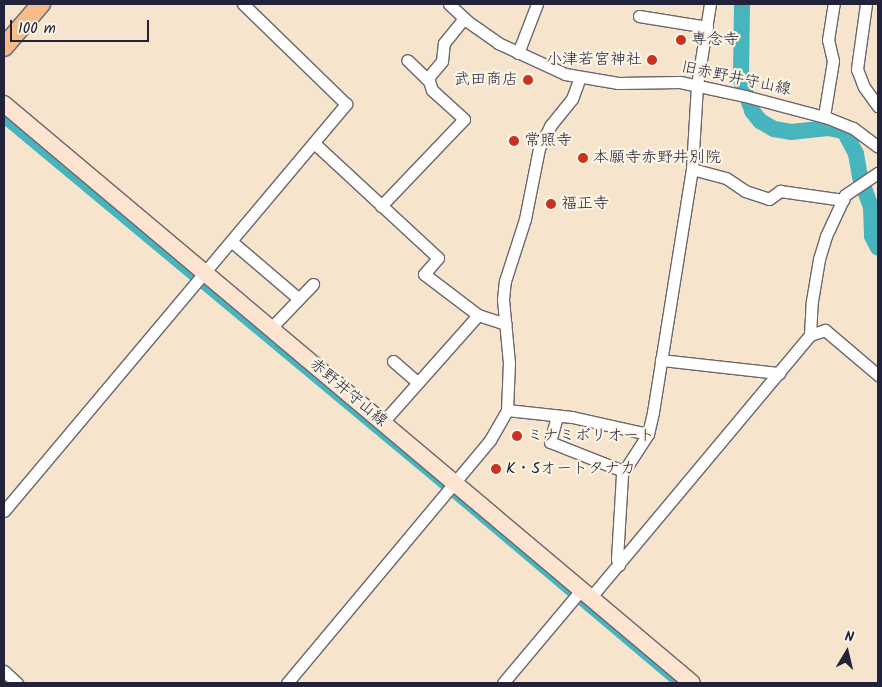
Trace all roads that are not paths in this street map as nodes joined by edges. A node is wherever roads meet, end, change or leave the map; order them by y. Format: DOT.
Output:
graph roads {
  1 [pos="42,4"];
  2 [pos="243,4"];
  3 [pos="449,4"];
  4 [pos="537,4"];
  5 [pos="710,4"];
  6 [pos="834,4"];
  7 [pos="866,4"];
  8 [pos="639,16"];
  9 [pos="464,18"];
  10 [pos="706,27"];
  11 [pos="4,47"];
  12 [pos="518,53"];
  13 [pos="406,60"];
  14 [pos="580,77"];
  15 [pos="427,79"];
  16 [pos="697,85"];
  17 [pos="4,104"];
  18 [pos="878,106"];
  19 [pos="824,116"];
  20 [pos="314,143"];
  21 [pos="878,145"];
  22 [pos="692,169"];
  23 [pos="878,172"];
  24 [pos="842,200"];
  25 [pos="381,206"];
  26 [pos="231,241"];
  27 [pos="205,272"];
  28 [pos="313,284"];
  29 [pos="299,299"];
  30 [pos="478,315"];
  31 [pos="506,324"];
  32 [pos="271,328"];
  33 [pos="810,335"];
  34 [pos="661,360"];
  35 [pos="393,361"];
  36 [pos="778,373"];
  37 [pos="878,375"];
  38 [pos="418,383"];
  39 [pos="506,410"];
  40 [pos="557,416"];
  41 [pos="382,422"];
  42 [pos="648,434"];
  43 [pos="624,471"];
  44 [pos="456,483"];
  45 [pos="4,511"];
  46 [pos="619,565"];
  47 [pos="586,593"];
  48 [pos="4,671"];
  49 [pos="17,683"];
  50 [pos="287,683"];
  51 [pos="503,683"];
  52 [pos="692,683"];
  1 -- 11 [label="main road"];
  2 -- 20 [label="street"];
  3 -- 9 [label="street, 旧赤野井守山線"];
  4 -- 12 [label="street"];
  5 -- 10 [label="street"];
  6 -- 19 [label="street"];
  7 -- 18 [label="street"];
  8 -- 10 [label="street"];
  9 -- 12 [label="street, 旧赤野井守山線"];
  9 -- 15 [label="street"];
  10 -- 16 [label="street"];
  12 -- 14 [label="street, 旧赤野井守山線"];
  13 -- 15 [label="street"];
  14 -- 16 [label="street, 旧赤野井守山線"];
  14 -- 31 [label="street"];
  15 -- 25 [label="street"];
  16 -- 19 [label="street, 旧赤野井守山線"];
  16 -- 22 [label="street"];
  17 -- 27 [label="main road, 赤野井守山線"];
  19 -- 21 [label="street, 旧赤野井守山線"];
  20 -- 25 [label="street"];
  20 -- 26 [label="street"];
  22 -- 24 [label="street"];
  22 -- 34 [label="street"];
  23 -- 24 [label="street"];
  24 -- 33 [label="street"];
  25 -- 30 [label="street"];
  26 -- 27 [label="street"];
  26 -- 29 [label="street"];
  27 -- 32 [label="main road, 赤野井守山線"];
  27 -- 45 [label="street"];
  28 -- 29 [label="street"];
  29 -- 32 [label="street"];
  30 -- 31 [label="street"];
  30 -- 38 [label="street"];
  31 -- 39 [label="street"];
  32 -- 41 [label="main road, 赤野井守山線"];
  33 -- 36 [label="street"];
  33 -- 37 [label="street"];
  34 -- 36 [label="street"];
  34 -- 42 [label="street"];
  35 -- 38 [label="street"];
  36 -- 46 [label="street"];
  38 -- 41 [label="street"];
  39 -- 40 [label="street"];
  39 -- 44 [label="street"];
  40 -- 42 [label="street"];
  40 -- 43 [label="street"];
  41 -- 44 [label="main road, 赤野井守山線"];
  42 -- 43 [label="street"];
  43 -- 46 [label="street"];
  44 -- 47 [label="main road, 赤野井守山線"];
  44 -- 50 [label="street"];
  46 -- 47 [label="street"];
  47 -- 51 [label="street"];
  47 -- 52 [label="main road, 赤野井守山線"];
  48 -- 49 [label="street"];
}
